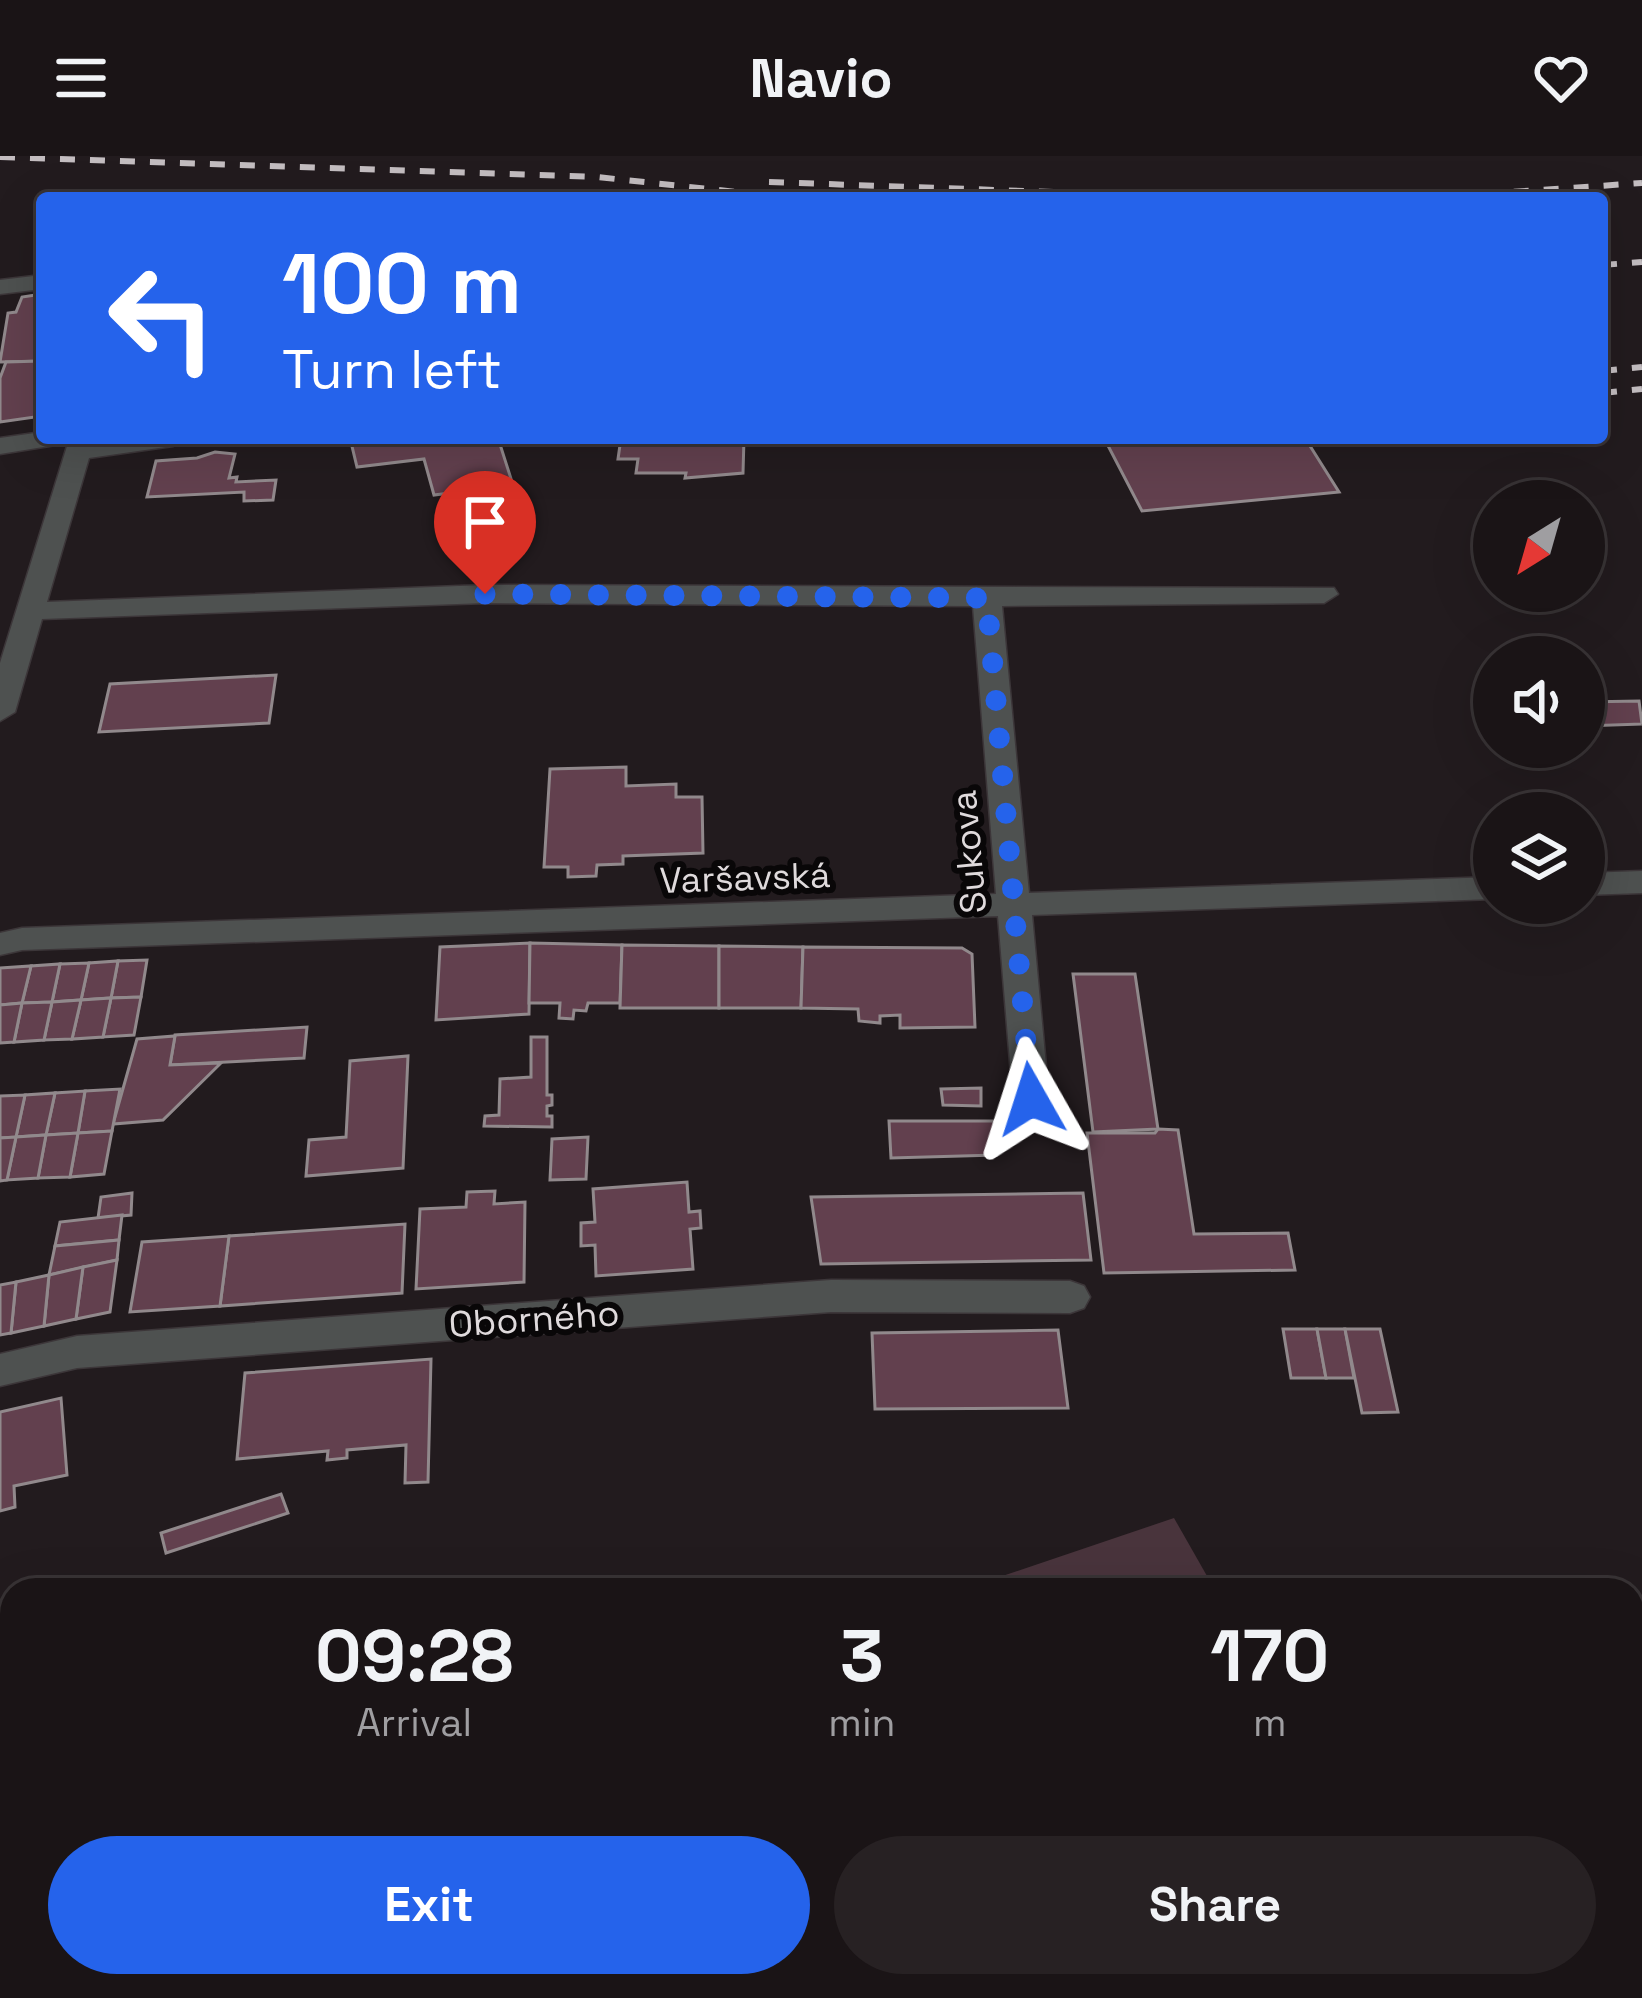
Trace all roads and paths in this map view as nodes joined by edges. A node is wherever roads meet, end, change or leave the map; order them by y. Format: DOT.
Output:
graph roads {
  1 [pos="36,283"];
  2 [pos="0,287"];
  3 [pos="48,444"];
  4 [pos="72,444"];
  5 [pos="0,446"];
  6 [pos="1324,594"];
  7 [pos="987,598"];
  8 [pos="30,611"];
  9 [pos="0,712"];
  10 [pos="1642,882"];
  11 [pos="1605,883"];
  12 [pos="1473,889"];
  13 [pos="1012,907"];
  14 [pos="0,944"];
  15 [pos="1031,1099"];
  16 [pos="1070,1298"];
  17 [pos="0,1370"];
  1 -- 2 [label="street"];
  3 -- 5 [label="street"];
  4 -- 8 [label="street"];
  6 -- 7 [label="street"];
  7 -- 8 [label="street"];
  7 -- 13 [label="street, Sukova"];
  8 -- 9 [label="street"];
  10 -- 11 [label="street"];
  12 -- 13 [label="street, Varšavská"];
  13 -- 14 [label="street, Varšavská"];
  13 -- 15 [label="street, Sukova"];
  16 -- 17 [label="street, Oborného"];
}
